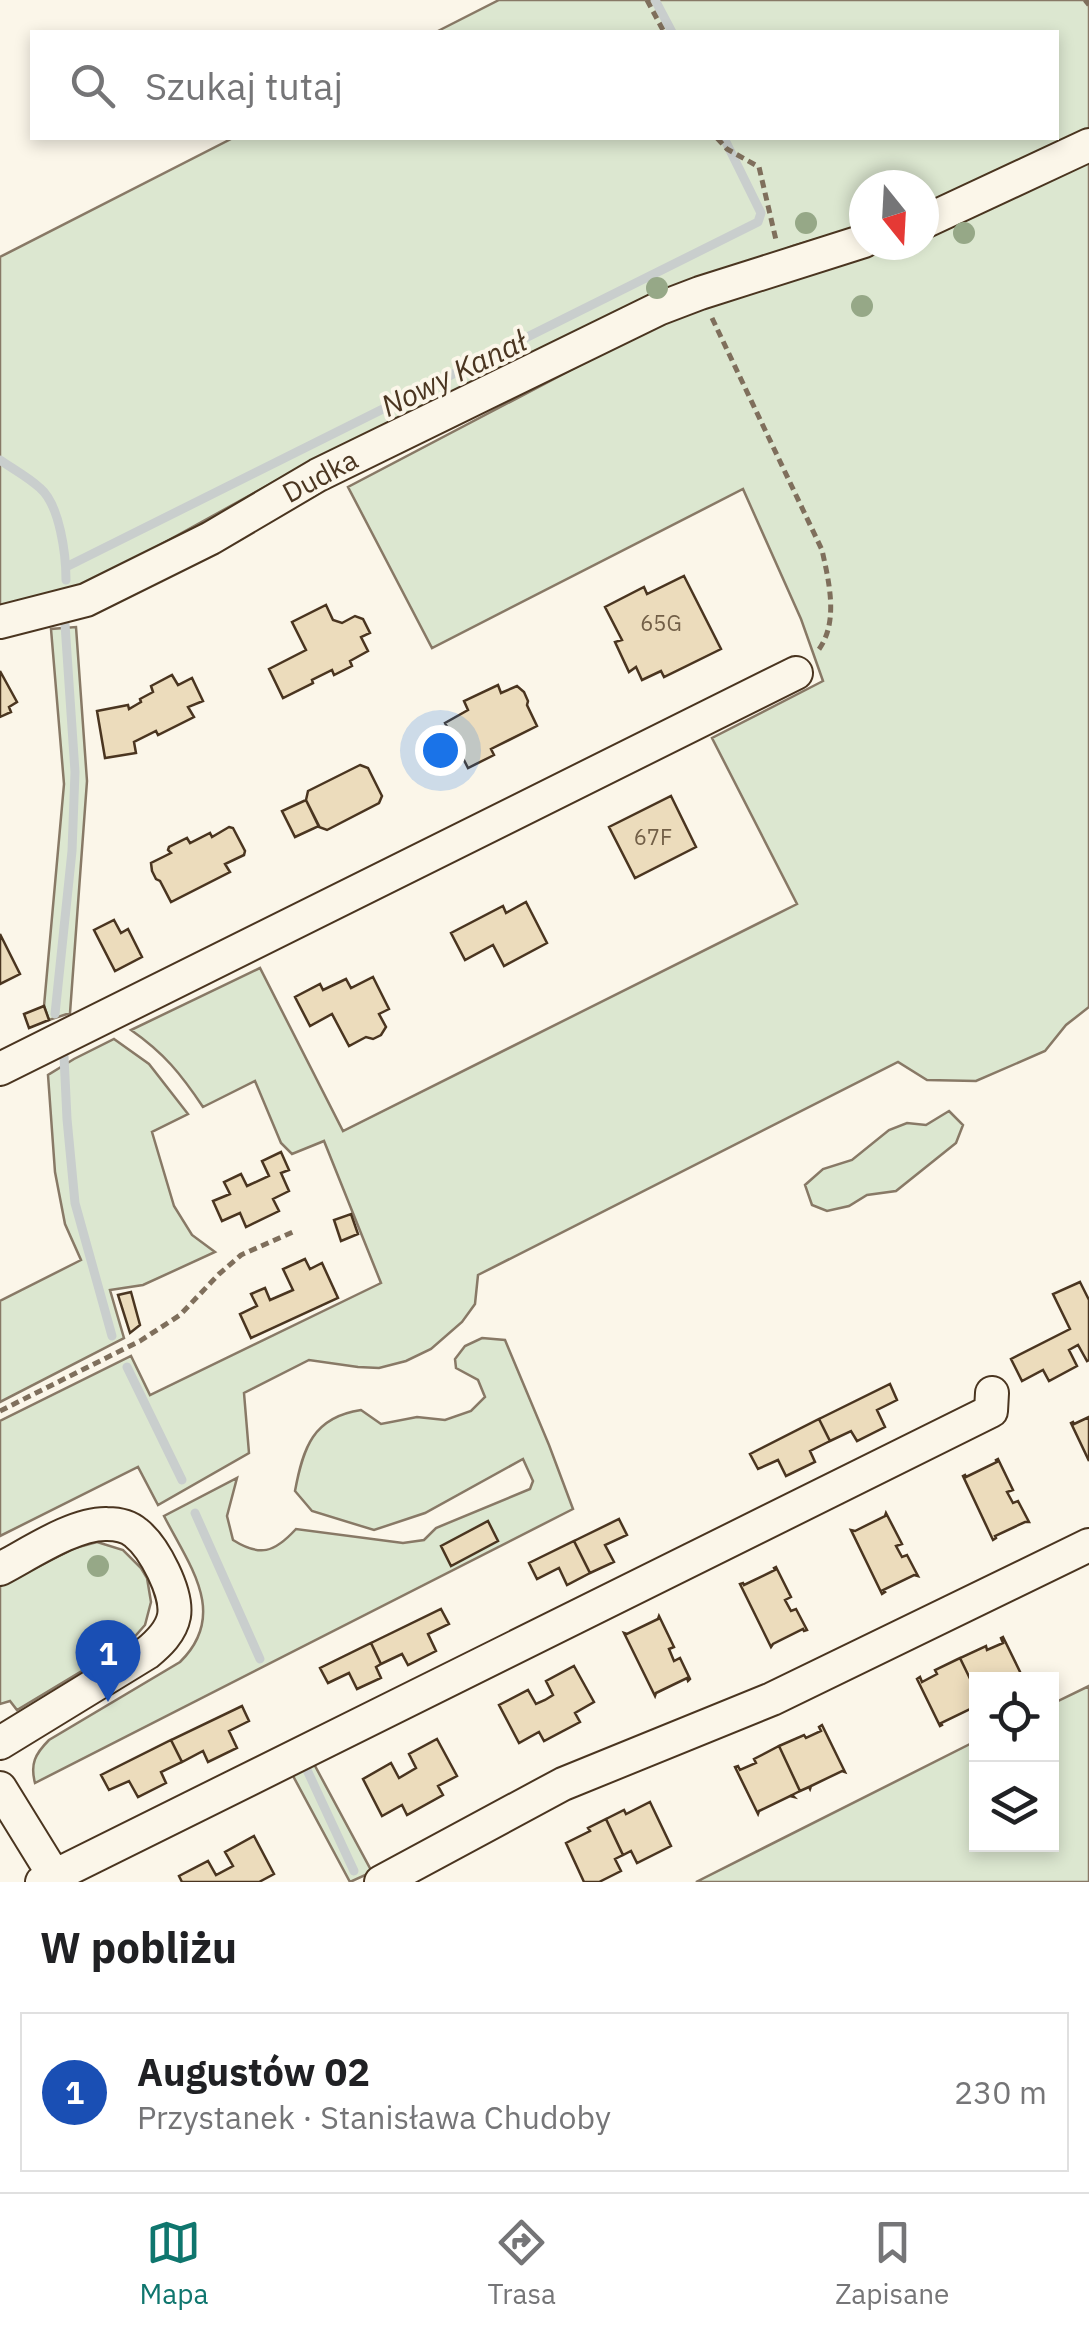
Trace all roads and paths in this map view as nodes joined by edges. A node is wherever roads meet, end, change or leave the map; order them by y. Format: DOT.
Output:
graph roads {
  1 [pos="647,0"];
  2 [pos="663,30"];
  3 [pos="719,140"];
  4 [pos="1089,145"];
  5 [pos="939,217"];
  6 [pos="849,245"];
  7 [pos="785,266"];
  8 [pos="700,292"];
  9 [pos="0,622"];
  10 [pos="796,672"];
  11 [pos="0,1069"];
  12 [pos="292,1232"];
  13 [pos="992,1393"];
  14 [pos="0,1411"];
  15 [pos="1089,1544"];
  16 [pos="0,1569"];
  17 [pos="0,1743"];
  18 [pos="0,1788"];
  19 [pos="51,1880"];
  20 [pos="381,1882"];
  1 -- 2 [label="path"];
  3 -- 7 [label="path"];
  4 -- 5 [label="street"];
  6 -- 7 [label="street, Dudka"];
  7 -- 8 [label="street, Dudka"];
  8 -- 9 [label="street, Dudka"];
  8 -- 10 [label="path"];
  10 -- 11 [label="street"];
  12 -- 14 [label="path"];
  13 -- 19 [label="street"];
  15 -- 20 [label="street"];
  16 -- 17 [label="street"];
  18 -- 19 [label="street"];
}
